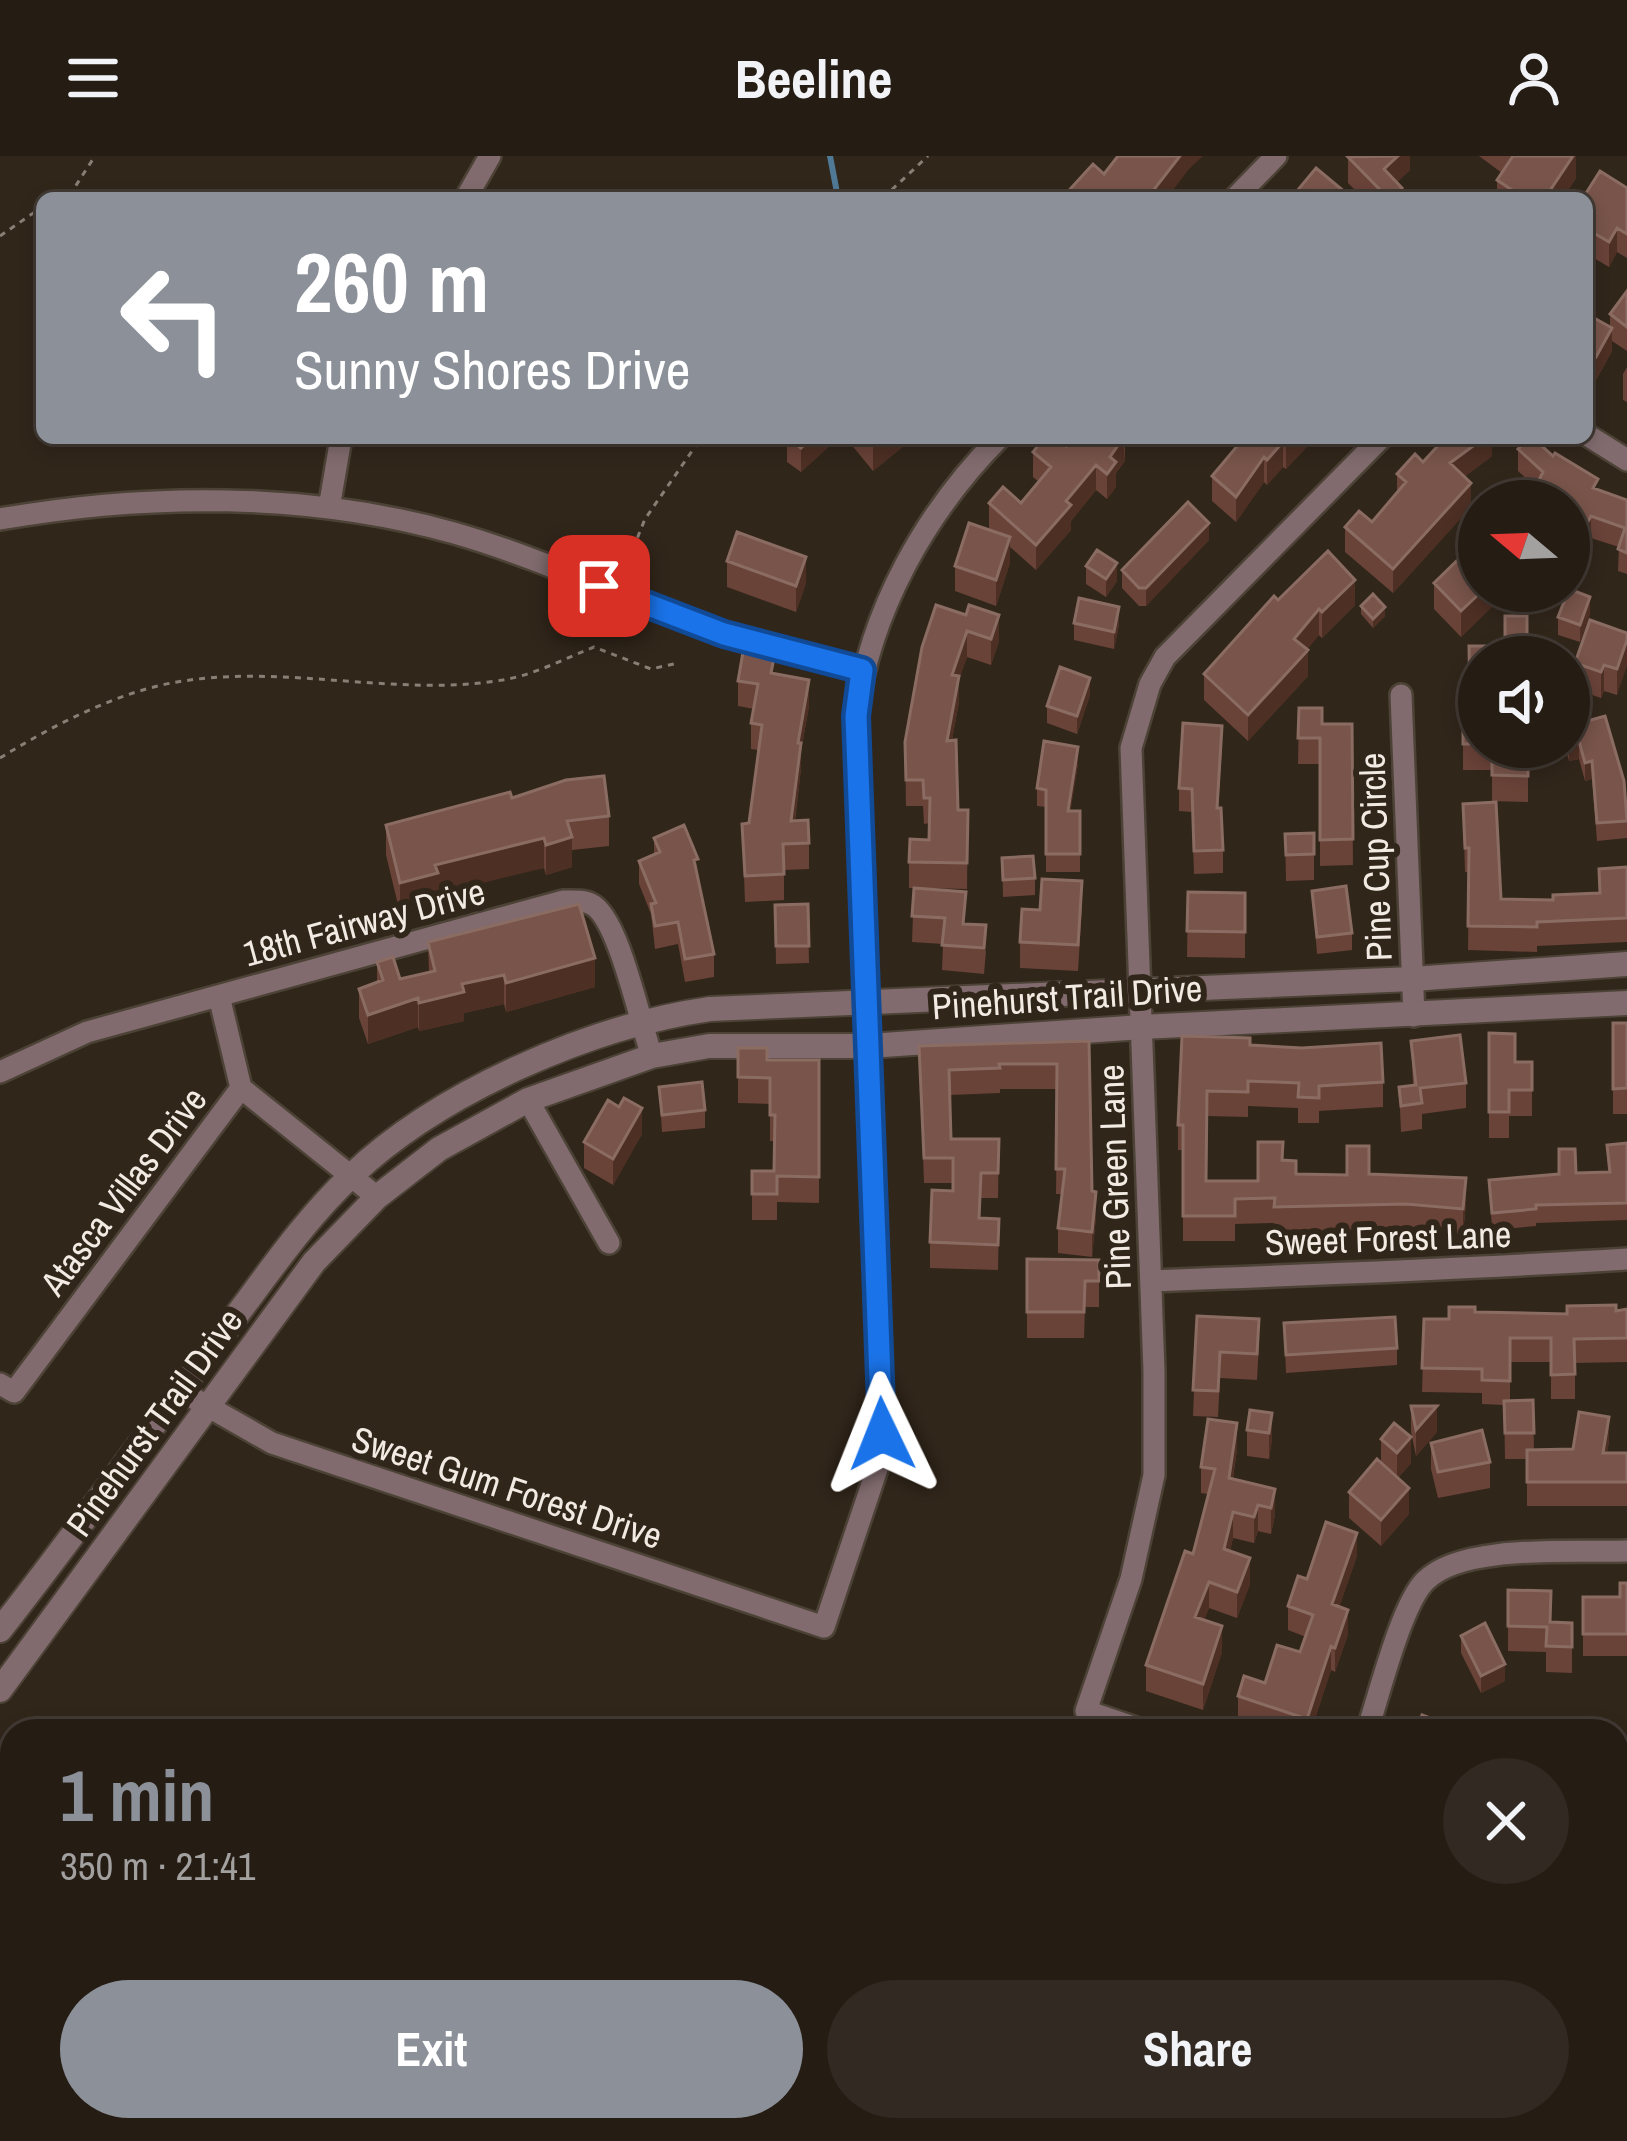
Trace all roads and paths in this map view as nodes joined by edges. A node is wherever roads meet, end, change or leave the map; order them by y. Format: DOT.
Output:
graph roads {
  1 [pos="95,156"];
  2 [pos="490,156"];
  3 [pos="928,156"];
  4 [pos="1276,156"];
  5 [pos="69,192"];
  6 [pos="469,192"];
  7 [pos="889,192"];
  8 [pos="1241,192"];
  9 [pos="36,211"];
  10 [pos="0,236"];
  11 [pos="1593,439"];
  12 [pos="340,444"];
  13 [pos="696,444"];
  14 [pos="993,444"];
  15 [pos="1375,444"];
  16 [pos="1627,460"];
  17 [pos="329,508"];
  18 [pos="0,519"];
  19 [pos="622,574"];
  20 [pos="678,663"];
  21 [pos="862,670"];
  22 [pos="1401,695"];
  23 [pos="0,758"];
  24 [pos="1627,964"];
  25 [pos="1412,979"];
  26 [pos="1140,990"];
  27 [pos="219,996"];
  28 [pos="866,1002"];
  29 [pos="1627,1003"];
  30 [pos="1414,1016"];
  31 [pos="639,1023"];
  32 [pos="1142,1027"];
  33 [pos="869,1046"];
  34 [pos="652,1056"];
  35 [pos="0,1072"];
  36 [pos="242,1088"];
  37 [pos="529,1100"];
  38 [pos="351,1176"];
  39 [pos="377,1197"];
  40 [pos="609,1243"];
  41 [pos="1627,1259"];
  42 [pos="1151,1281"];
  43 [pos="7,1388"];
  44 [pos="179,1390"];
  45 [pos="209,1410"];
  46 [pos="1627,1551"];
  47 [pos="3,1621"];
  48 [pos="37,1642"];
  49 [pos="1,1688"];
  50 [pos="1110,1719"];
  51 [pos="1371,1719"];
  1 -- 5 [label="path"];
  2 -- 6 [label="street"];
  3 -- 7 [label="path"];
  4 -- 8 [label="street"];
  9 -- 10 [label="path"];
  11 -- 16 [label="street"];
  12 -- 17 [label="street"];
  13 -- 19 [label="path"];
  14 -- 21 [label="street"];
  15 -- 26 [label="street, Pine Green Lane"];
  17 -- 18 [label="street"];
  17 -- 21 [label="street"];
  20 -- 23 [label="path"];
  21 -- 28 [label="street"];
  22 -- 25 [label="street, Pine Cup Circle"];
  24 -- 25 [label="street, Pinehurst Trail Drive"];
  25 -- 26 [label="street, Pinehurst Trail Drive"];
  25 -- 30 [label="street, Pine Cup Circle"];
  26 -- 28 [label="street, Pinehurst Trail Drive"];
  26 -- 32 [label="street, Pine Green Lane"];
  27 -- 31 [label="street, 18th Fairway Drive"];
  27 -- 35 [label="street, 18th Fairway Drive"];
  27 -- 36 [label="street"];
  28 -- 31 [label="street, Pinehurst Trail Drive"];
  28 -- 33 [label="street"];
  29 -- 30 [label="street, Pinehurst Trail Drive"];
  30 -- 32 [label="street, Pinehurst Trail Drive"];
  31 -- 34 [label="street, 18th Fairway Drive"];
  31 -- 38 [label="street, Pinehurst Trail Drive"];
  32 -- 33 [label="street, Pinehurst Trail Drive"];
  32 -- 42 [label="street, Pine Green Lane"];
  33 -- 34 [label="street, Pinehurst Trail Drive"];
  33 -- 45 [label="street, Sweet Gum Forest Drive"];
  34 -- 37 [label="street, Pinehurst Trail Drive"];
  36 -- 38 [label="street"];
  36 -- 43 [label="street, Atasca Villas Drive"];
  37 -- 39 [label="street, Pinehurst Trail Drive"];
  37 -- 40 [label="street"];
  38 -- 39 [label="street"];
  38 -- 44 [label="street, Pinehurst Trail Drive"];
  39 -- 45 [label="street, Pinehurst Trail Drive"];
  41 -- 42 [label="street, Sweet Forest Lane"];
  42 -- 50 [label="street, Pine Green Lane"];
  44 -- 45 [label="street, Sweet Gum Forest Drive"];
  44 -- 47 [label="street, Pinehurst Trail Drive"];
  45 -- 48 [label="street, Pinehurst Trail Drive"];
  46 -- 51 [label="street"];
  47 -- 48 [label="street"];
  48 -- 49 [label="street, Pinehurst Trail Drive"];
}
